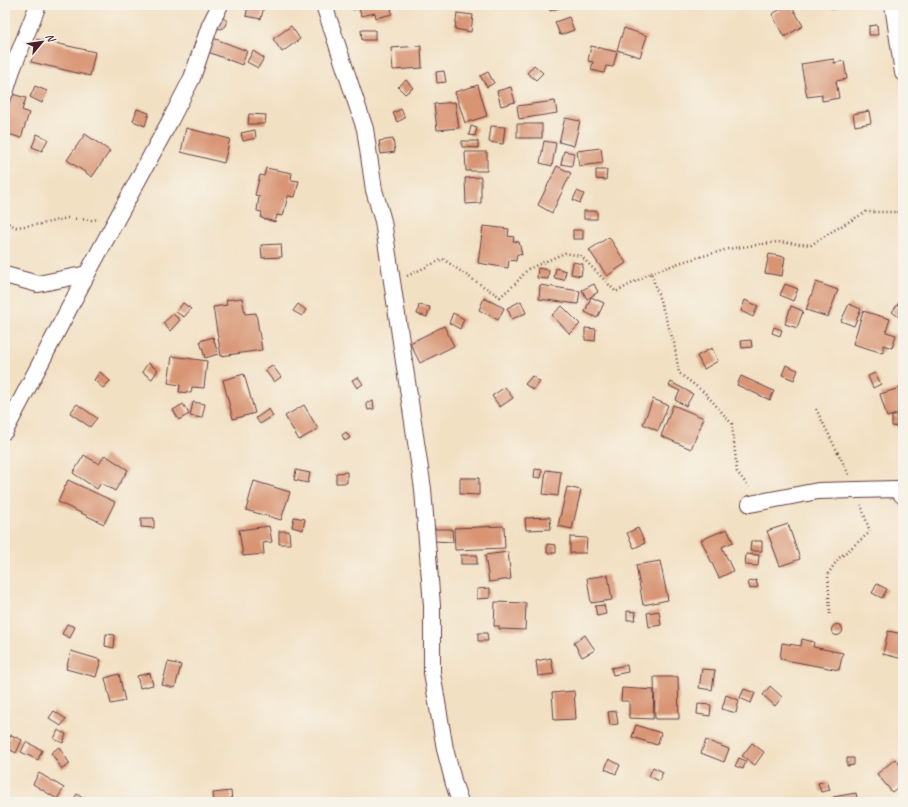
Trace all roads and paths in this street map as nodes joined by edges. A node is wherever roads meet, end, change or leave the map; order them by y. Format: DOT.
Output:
graph roads {
  1 [pos="38,5"];
  2 [pos="220,5"];
  3 [pos="324,5"];
  4 [pos="893,5"];
  5 [pos="900,36"];
  6 [pos="903,73"];
  7 [pos="5,93"];
  8 [pos="903,212"];
  9 [pos="119,216"];
  10 [pos="5,222"];
  11 [pos="651,273"];
  12 [pos="87,274"];
  13 [pos="5,275"];
  14 [pos="392,283"];
  15 [pos="816,409"];
  16 [pos="5,431"];
  17 [pos="856,490"];
  18 [pos="903,496"];
  19 [pos="755,503"];
  20 [pos="830,614"];
  21 [pos="460,802"];
  1 -- 7 [label="street"];
  2 -- 9 [label="street"];
  3 -- 14 [label="street"];
  4 -- 5 [label="street"];
  5 -- 6 [label="street"];
  8 -- 11 [label="path"];
  9 -- 10 [label="path"];
  9 -- 12 [label="street"];
  11 -- 14 [label="path"];
  11 -- 19 [label="path"];
  12 -- 13 [label="street"];
  12 -- 16 [label="street"];
  14 -- 21 [label="street"];
  15 -- 17 [label="path"];
  17 -- 18 [label="street"];
  17 -- 19 [label="street"];
  17 -- 20 [label="path"];
}
